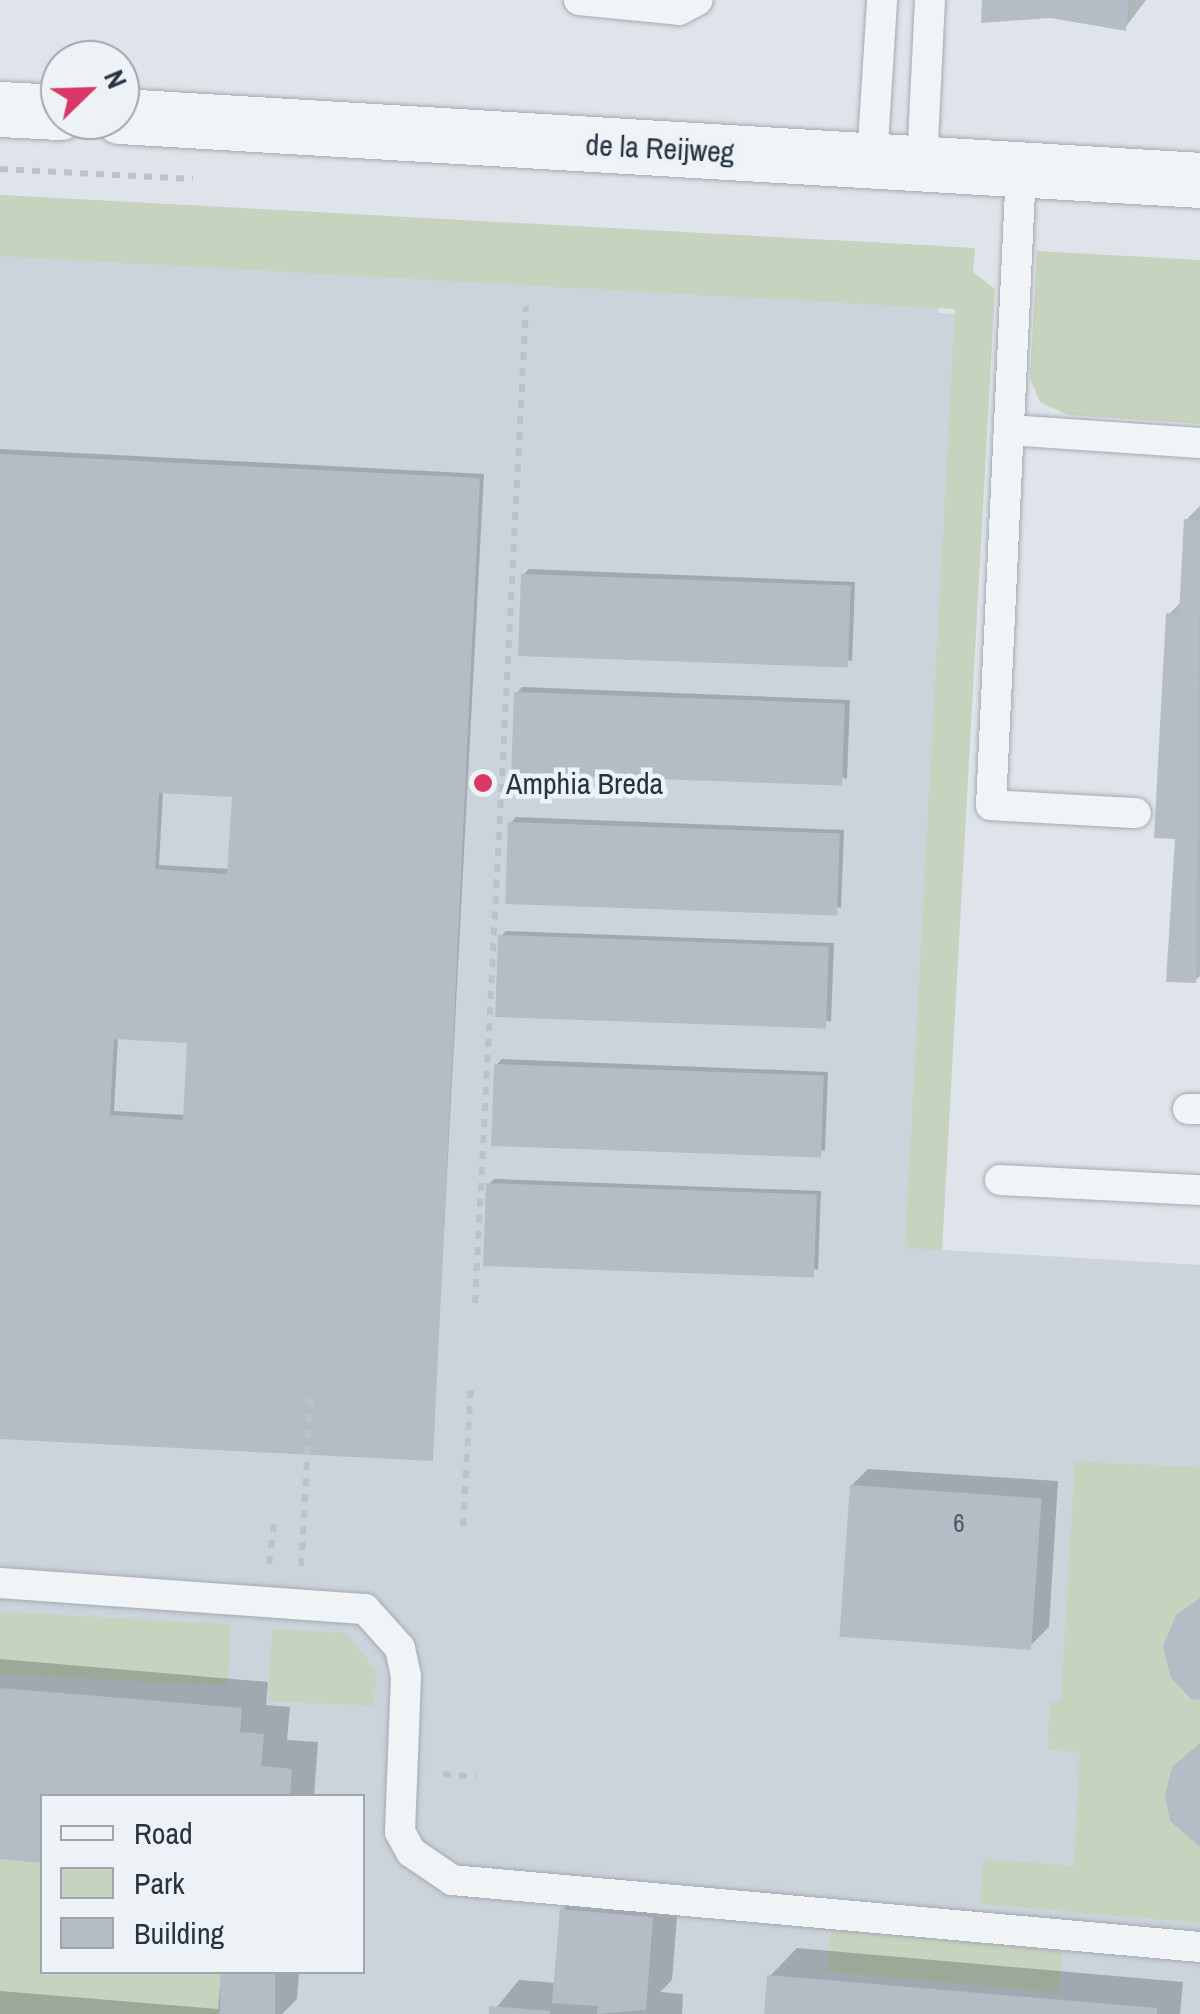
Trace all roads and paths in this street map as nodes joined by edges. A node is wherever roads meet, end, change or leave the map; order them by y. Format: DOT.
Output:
graph roads {
  1 [pos="579,0"];
  2 [pos="698,0"];
  3 [pos="882,0"];
  4 [pos="930,0"];
  5 [pos="0,109"];
  6 [pos="40,111"];
  7 [pos="140,117"];
  8 [pos="897,161"];
  9 [pos="1021,170"];
  10 [pos="1200,180"];
  11 [pos="526,306"];
  12 [pos="1009,430"];
  13 [pos="1200,443"];
  14 [pos="1136,813"];
  15 [pos="1000,1180"];
  16 [pos="1200,1190"];
  17 [pos="475,1303"];
  18 [pos="470,1384"];
  19 [pos="311,1392"];
  20 [pos="275,1516"];
  21 [pos="463,1526"];
  22 [pos="303,1540"];
  23 [pos="268,1566"];
  24 [pos="0,1583"];
  25 [pos="440,1774"];
  26 [pos="476,1777"];
  27 [pos="1200,1947"];
  1 -- 2 [label="lane"];
  3 -- 8 [label="lane"];
  4 -- 8 [label="lane"];
  5 -- 6 [label="street"];
  7 -- 8 [label="street, de la Reijweg"];
  8 -- 9 [label="street, de la Reijweg"];
  9 -- 10 [label="street, de la Reijweg"];
  9 -- 12 [label="lane"];
  11 -- 17 [label="path"];
  12 -- 13 [label="lane"];
  12 -- 14 [label="lane"];
  15 -- 16 [label="lane"];
  18 -- 21 [label="path"];
  19 -- 22 [label="path"];
  20 -- 23 [label="path"];
  24 -- 27 [label="lane"];
  25 -- 26 [label="path"];
}
